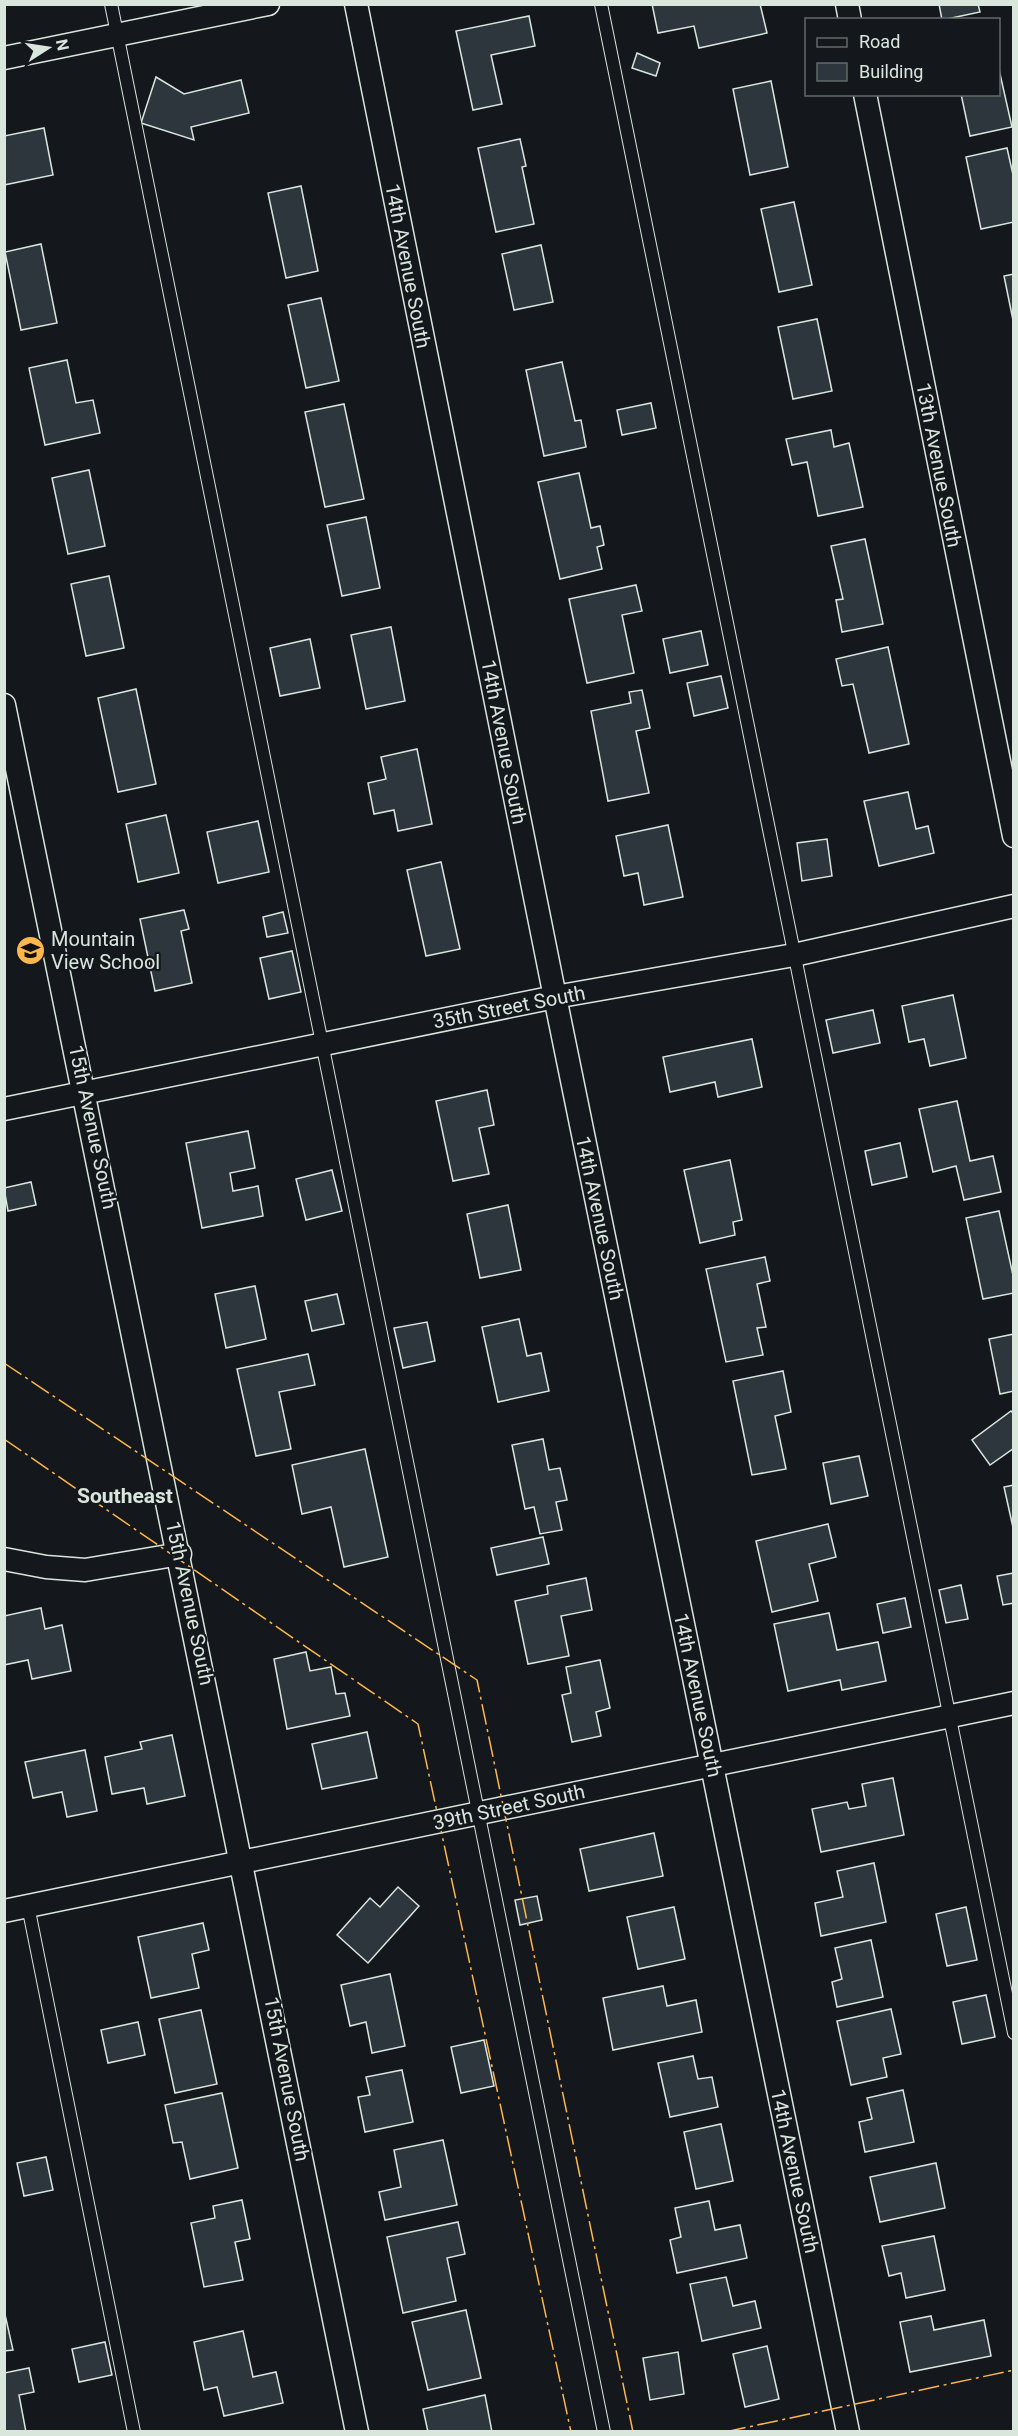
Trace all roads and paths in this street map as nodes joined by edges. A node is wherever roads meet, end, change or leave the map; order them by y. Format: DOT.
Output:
graph roads {
  1 [pos="111,4"];
  2 [pos="268,4"];
  3 [pos="356,4"];
  4 [pos="601,4"];
  5 [pos="117,35"];
  6 [pos="4,58"];
  7 [pos="865,96"];
  8 [pos="4,705"];
  9 [pos="1014,836"];
  10 [pos="1014,906"];
  11 [pos="794,955"];
  12 [pos="555,997"];
  13 [pos="322,1044"];
  14 [pos="86,1093"];
  15 [pos="4,1109"];
  16 [pos="180,1554"];
  17 [pos="4,1559"];
  18 [pos="1014,1702"];
  19 [pos="949,1715"];
  20 [pos="712,1764"];
  21 [pos="478,1813"];
  22 [pos="243,1862"];
  23 [pos="28,1906"];
  24 [pos="4,1911"];
  25 [pos="1014,2033"];
  26 [pos="134,2432"];
  27 [pos="357,2432"];
  28 [pos="604,2432"];
  29 [pos="848,2432"];
  1 -- 5 [label="lane"];
  2 -- 5 [label="street"];
  3 -- 12 [label="street, 14th Avenue South"];
  4 -- 11 [label="lane"];
  5 -- 6 [label="street"];
  5 -- 13 [label="lane"];
  7 -- 9 [label="street, 13th Avenue South"];
  8 -- 14 [label="street, 15th Avenue South"];
  10 -- 11 [label="street, 35th Street South"];
  11 -- 12 [label="street, 35th Street South"];
  11 -- 19 [label="lane"];
  12 -- 13 [label="street, 35th Street South"];
  12 -- 20 [label="street, 14th Avenue South"];
  13 -- 14 [label="street, 35th Street South"];
  13 -- 21 [label="lane"];
  14 -- 15 [label="street, 35th Street South"];
  14 -- 16 [label="street, 15th Avenue South"];
  16 -- 17 [label="street"];
  16 -- 22 [label="street, 15th Avenue South"];
  18 -- 19 [label="street, 39th Street South"];
  19 -- 20 [label="street, 39th Street South"];
  19 -- 25 [label="lane"];
  20 -- 21 [label="street, 39th Street South"];
  20 -- 29 [label="street, 14th Avenue South"];
  21 -- 22 [label="street, 39th Street South"];
  21 -- 28 [label="lane"];
  22 -- 23 [label="street, 39th Street South"];
  22 -- 27 [label="street, 15th Avenue South"];
  23 -- 24 [label="street, 39th Street South"];
  23 -- 26 [label="lane"];
}
